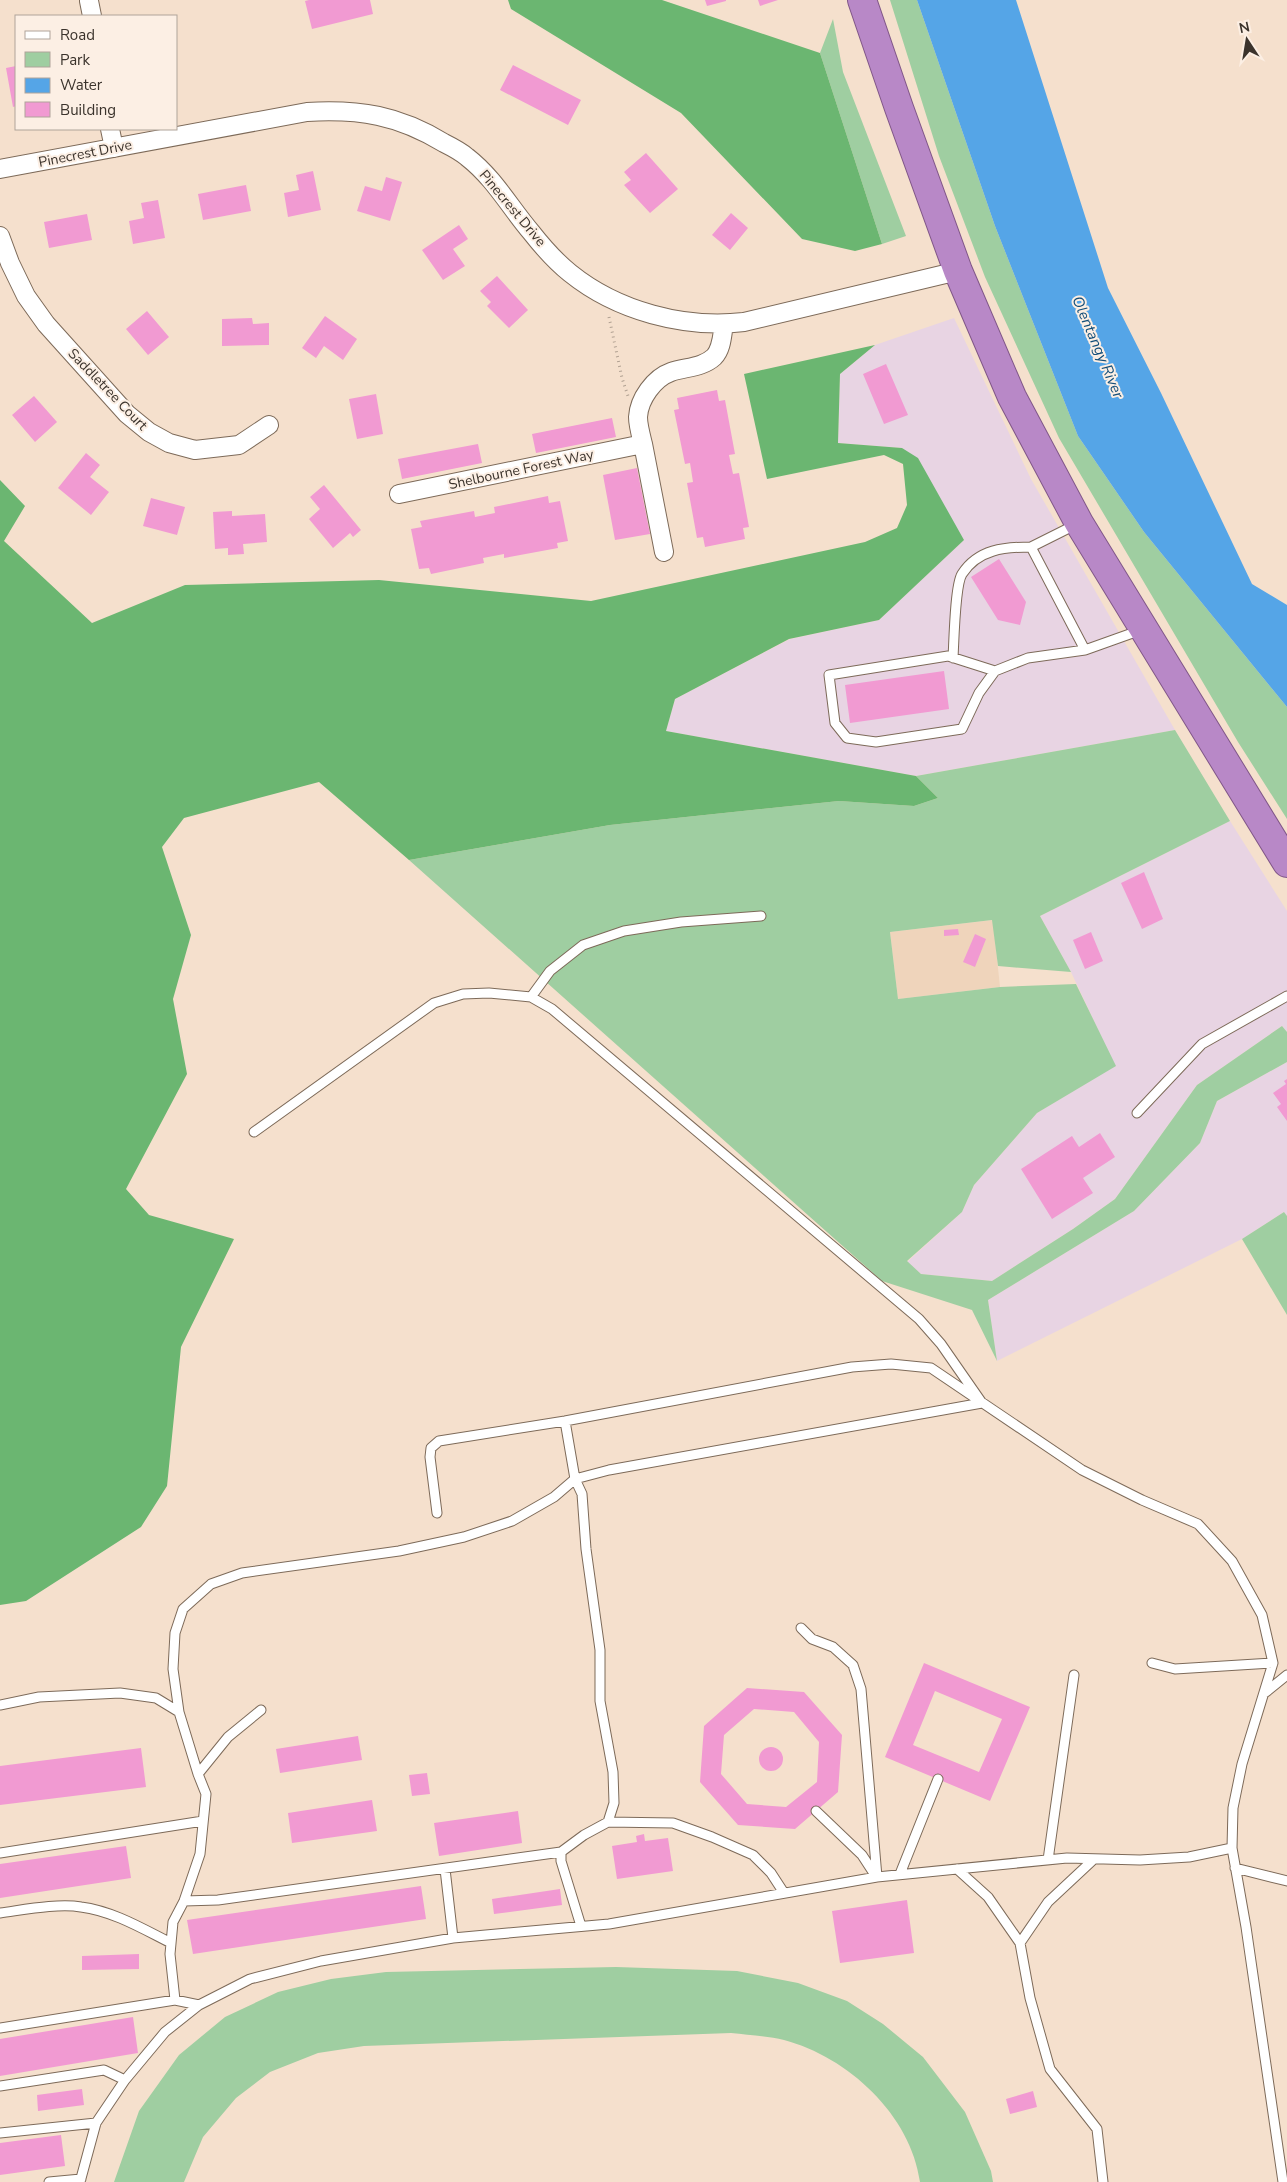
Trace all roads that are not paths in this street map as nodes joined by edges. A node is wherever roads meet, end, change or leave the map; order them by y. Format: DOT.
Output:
graph roads {
  1 [pos="862,0"];
  2 [pos="110,130"];
  3 [pos="114,148"];
  4 [pos="0,169"];
  5 [pos="0,236"];
  6 [pos="958,271"];
  7 [pos="724,324"];
  8 [pos="269,425"];
  9 [pos="643,444"];
  10 [pos="399,494"];
  11 [pos="1079,524"];
  12 [pos="1031,547"];
  13 [pos="664,552"];
  14 [pos="1143,630"];
  15 [pos="1085,650"];
  16 [pos="953,658"];
  17 [pos="995,671"];
  18 [pos="1287,863"];
  19 [pos="761,916"];
  20 [pos="1287,996"];
  21 [pos="531,997"];
  22 [pos="1137,1113"];
  23 [pos="254,1132"];
  24 [pos="982,1403"];
  25 [pos="565,1421"];
  26 [pos="575,1479"];
  27 [pos="437,1514"];
  28 [pos="801,1628"];
  29 [pos="1152,1663"];
  30 [pos="1273,1664"];
  31 [pos="1074,1675"];
  32 [pos="1287,1675"];
  33 [pos="1265,1692"];
  34 [pos="0,1705"];
  35 [pos="261,1710"];
  36 [pos="179,1712"];
  37 [pos="198,1774"];
  38 [pos="938,1779"];
  39 [pos="816,1811"];
  40 [pos="203,1821"];
  41 [pos="608,1822"];
  42 [pos="1232,1848"];
  43 [pos="561,1852"];
  44 [pos="0,1853"];
  45 [pos="1048,1860"];
  46 [pos="1092,1860"];
  47 [pos="1235,1868"];
  48 [pos="445,1869"];
  49 [pos="957,1870"];
  50 [pos="900,1874"];
  51 [pos="877,1877"];
  52 [pos="1287,1881"];
  53 [pos="784,1893"];
  54 [pos="184,1901"];
  55 [pos="0,1913"];
  56 [pos="582,1926"];
  57 [pos="453,1938"];
  58 [pos="171,1943"];
  59 [pos="1020,1943"];
  60 [pos="175,2000"];
  61 [pos="199,2005"];
  62 [pos="0,2028"];
  63 [pos="124,2080"];
  64 [pos="0,2086"];
  65 [pos="96,2123"];
  66 [pos="0,2133"];
  67 [pos="81,2180"];
  68 [pos="49,2182"];
  69 [pos="1103,2182"];
  70 [pos="1283,2182"];
  1 -- 6 [label="highway"];
  2 -- 3 [label="street"];
  3 -- 4 [label="street, Pinecrest Drive"];
  3 -- 7 [label="street, Pinecrest Drive"];
  5 -- 8 [label="street, Saddletree Court"];
  6 -- 7 [label="street, Pinecrest Drive"];
  6 -- 11 [label="highway"];
  7 -- 9 [label="street"];
  9 -- 10 [label="street, Shelbourne Forest Way"];
  9 -- 13 [label="street"];
  11 -- 12 [label="lane"];
  11 -- 14 [label="highway"];
  12 -- 15 [label="lane"];
  12 -- 16 [label="lane"];
  14 -- 15 [label="lane"];
  14 -- 18 [label="highway"];
  15 -- 17 [label="lane"];
  16 -- 17 [label="lane"];
  16 -- 17 [label="lane"];
  19 -- 21 [label="lane"];
  20 -- 22 [label="lane"];
  21 -- 23 [label="lane"];
  21 -- 24 [label="lane"];
  24 -- 25 [label="lane"];
  24 -- 26 [label="lane"];
  24 -- 30 [label="lane"];
  25 -- 26 [label="lane"];
  25 -- 27 [label="lane"];
  26 -- 36 [label="lane"];
  26 -- 41 [label="lane"];
  28 -- 51 [label="lane"];
  29 -- 30 [label="lane"];
  30 -- 33 [label="lane"];
  31 -- 45 [label="lane"];
  32 -- 33 [label="lane"];
  33 -- 42 [label="lane"];
  34 -- 36 [label="lane"];
  35 -- 37 [label="lane"];
  36 -- 37 [label="lane"];
  37 -- 40 [label="lane"];
  38 -- 50 [label="lane"];
  39 -- 51 [label="lane"];
  40 -- 44 [label="lane"];
  40 -- 54 [label="lane"];
  41 -- 43 [label="lane"];
  41 -- 53 [label="lane"];
  42 -- 46 [label="lane"];
  42 -- 47 [label="lane"];
  43 -- 48 [label="lane"];
  43 -- 56 [label="lane"];
  45 -- 46 [label="lane"];
  45 -- 49 [label="lane"];
  46 -- 59 [label="lane"];
  47 -- 52 [label="lane"];
  47 -- 70 [label="lane"];
  48 -- 54 [label="lane"];
  48 -- 57 [label="lane"];
  49 -- 50 [label="lane"];
  49 -- 59 [label="lane"];
  50 -- 51 [label="lane"];
  51 -- 53 [label="lane"];
  53 -- 56 [label="lane"];
  54 -- 58 [label="lane"];
  55 -- 58 [label="lane"];
  56 -- 57 [label="lane"];
  57 -- 61 [label="lane"];
  58 -- 60 [label="lane"];
  59 -- 69 [label="lane"];
  60 -- 61 [label="lane"];
  60 -- 62 [label="lane"];
  61 -- 63 [label="lane"];
  63 -- 64 [label="lane"];
  63 -- 65 [label="lane"];
  65 -- 66 [label="lane"];
  65 -- 67 [label="lane"];
  67 -- 68 [label="lane"];
}
